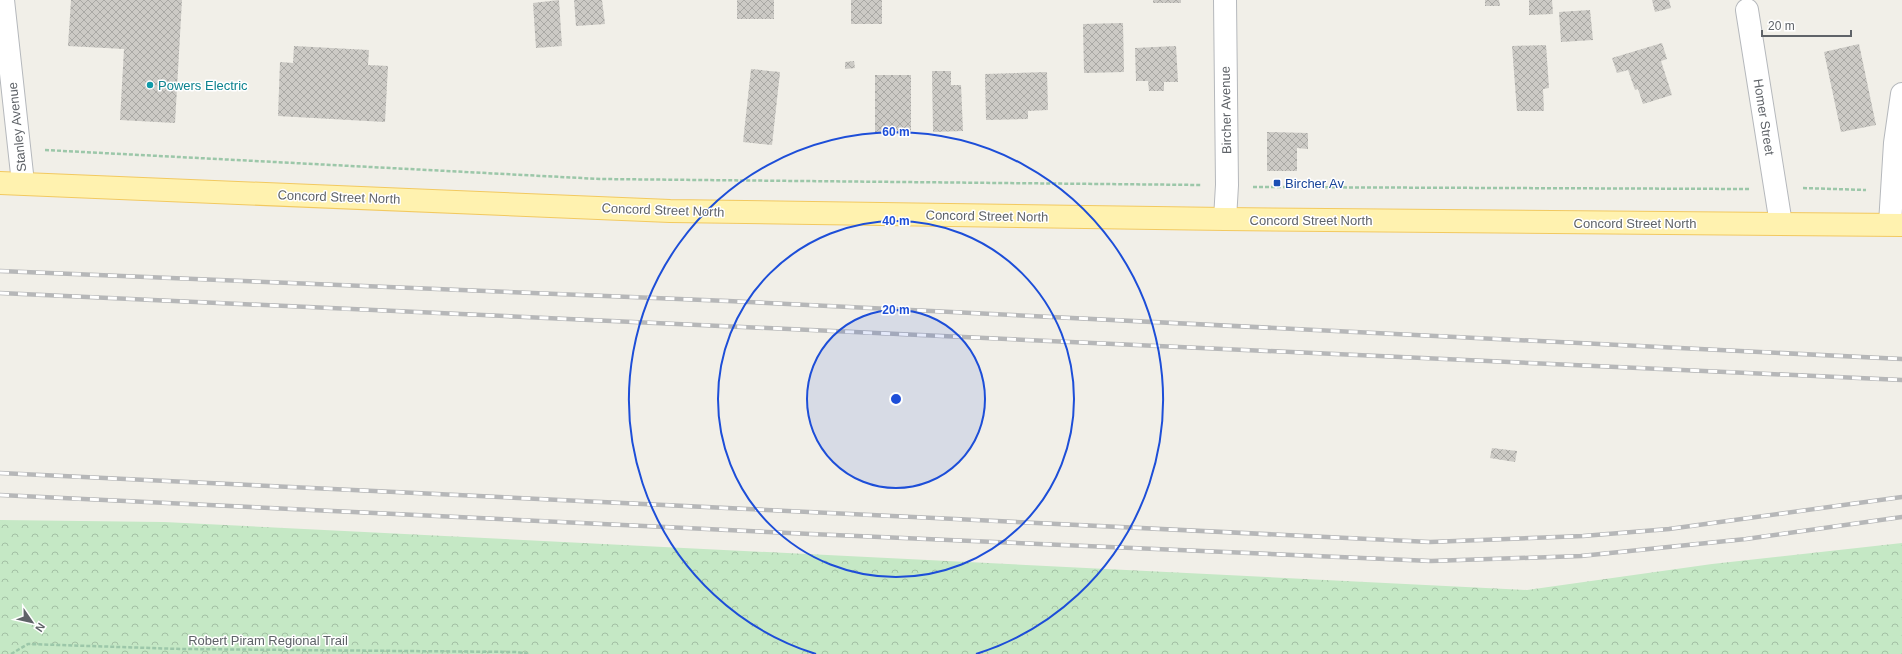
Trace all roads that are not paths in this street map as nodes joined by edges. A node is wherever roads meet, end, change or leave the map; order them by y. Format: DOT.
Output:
graph roads {
  1 [pos="3,0"];
  2 [pos="1225,0"];
  3 [pos="1747,10"];
  4 [pos="1902,94"];
  5 [pos="0,183"];
  6 [pos="23,183"];
  7 [pos="1225,219"];
  8 [pos="1781,224"];
  9 [pos="1896,224"];
  1 -- 6 [label="street, Stanley Avenue"];
  2 -- 7 [label="street, Bircher Avenue"];
  3 -- 8 [label="street, Homer Street"];
  4 -- 9 [label="street"];
  5 -- 6 [label="main road, Concord Street North"];
  6 -- 7 [label="main road, Concord Street North"];
  7 -- 8 [label="main road, Concord Street North"];
  8 -- 9 [label="main road, Concord Street North"];
}
